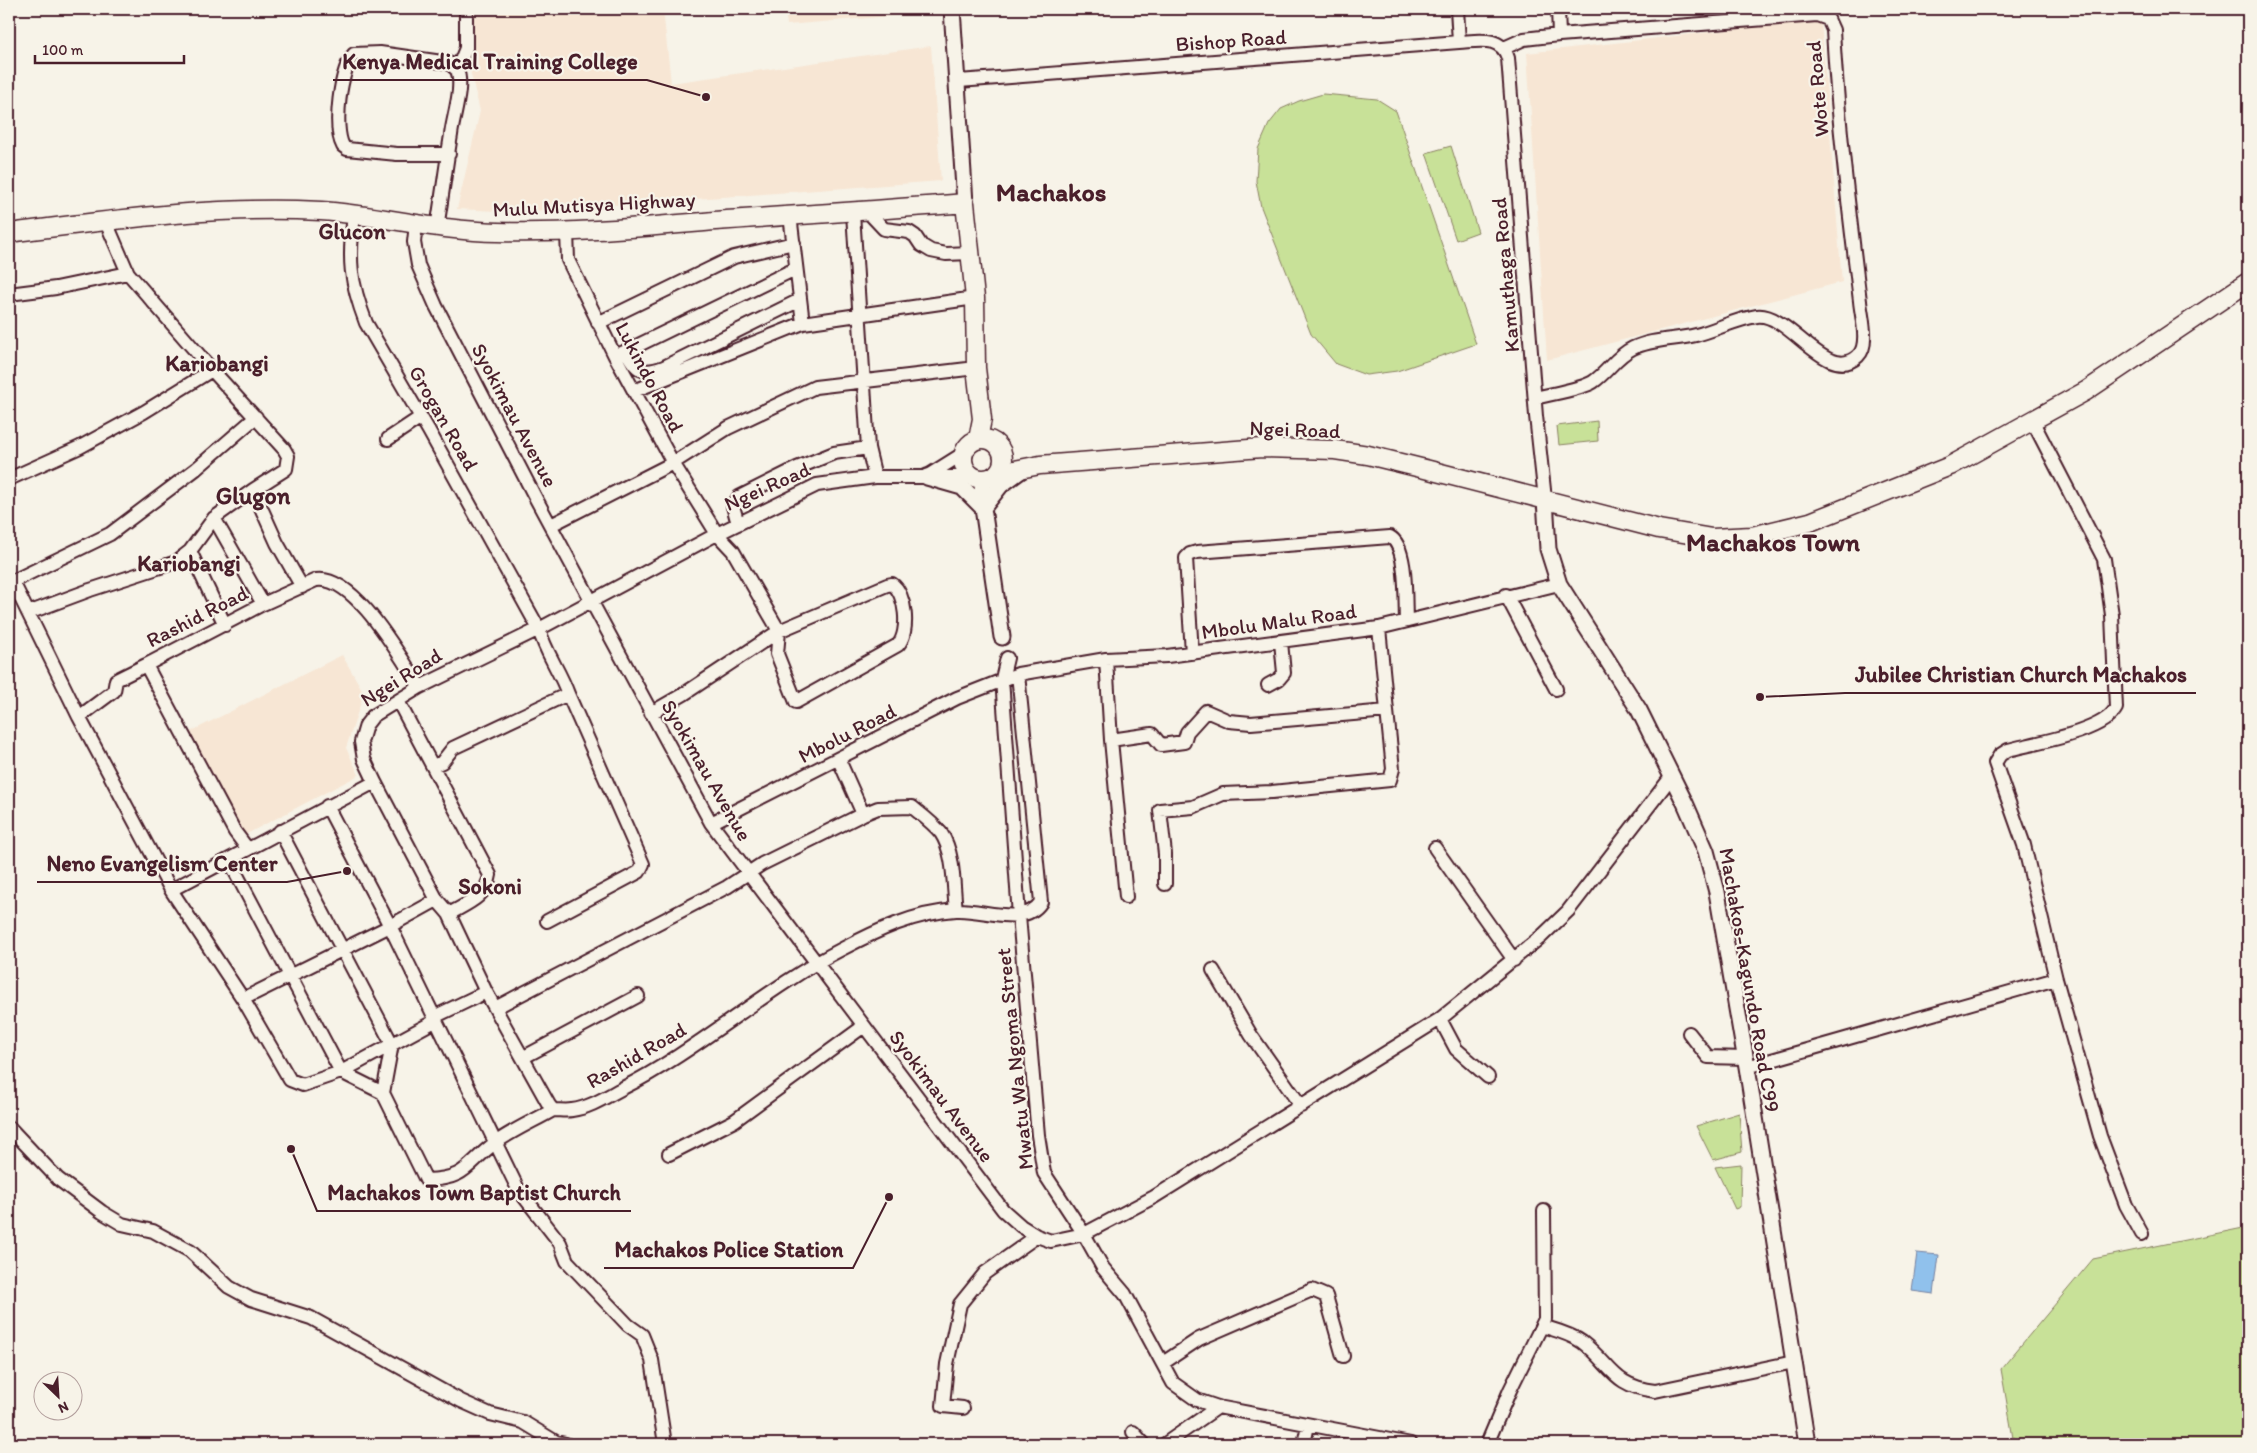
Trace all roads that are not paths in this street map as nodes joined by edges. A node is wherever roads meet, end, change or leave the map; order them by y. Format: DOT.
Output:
graph roads {
  1 [pos="466,9"];
  2 [pos="952,9"];
  3 [pos="1457,9"];
  4 [pos="1558,9"];
  5 [pos="1559,35"];
  6 [pos="1459,42"];
  7 [pos="1504,48"];
  8 [pos="457,70"];
  9 [pos="959,81"];
  10 [pos="449,154"];
  11 [pos="965,202"];
  12 [pos="860,212"];
  13 [pos="790,215"];
  14 [pos="354,216"];
  15 [pos="106,222"];
  16 [pos="416,224"];
  17 [pos="436,228"];
  18 [pos="10,230"];
  19 [pos="566,232"];
  20 [pos="794,243"];
  21 [pos="970,254"];
  22 [pos="796,269"];
  23 [pos="128,273"];
  24 [pos="2248,282"];
  25 [pos="9,294"];
  26 [pos="975,298"];
  27 [pos="800,300"];
  28 [pos="860,314"];
  29 [pos="598,323"];
  30 [pos="803,323"];
  31 [pos="621,353"];
  32 [pos="976,368"];
  33 [pos="212,370"];
  34 [pos="862,381"];
  35 [pos="634,390"];
  36 [pos="1535,398"];
  37 [pos="256,417"];
  38 [pos="421,417"];
  39 [pos="2033,422"];
  40 [pos="388,439"];
  41 [pos="989,441"];
  42 [pos="868,448"];
  43 [pos="964,453"];
  44 [pos="673,463"];
  45 [pos="1033,466"];
  46 [pos="985,476"];
  47 [pos="876,477"];
  48 [pos="927,477"];
  49 [pos="9,479"];
  50 [pos="253,490"];
  51 [pos="1545,499"];
  52 [pos="983,508"];
  53 [pos="214,518"];
  54 [pos="738,524"];
  55 [pos="552,525"];
  56 [pos="717,534"];
  57 [pos="190,551"];
  58 [pos="11,583"];
  59 [pos="1559,584"];
  60 [pos="302,587"];
  61 [pos="1506,596"];
  62 [pos="592,600"];
  63 [pos="263,604"];
  64 [pos="28,613"];
  65 [pos="1406,621"];
  66 [pos="225,625"];
  67 [pos="1379,628"];
  68 [pos="539,629"];
  69 [pos="779,631"];
  70 [pos="1002,637"];
  71 [pos="1281,642"];
  72 [pos="1192,653"];
  73 [pos="1007,658"];
  74 [pos="1106,659"];
  75 [pos="146,665"];
  76 [pos="1018,674"];
  77 [pos="1002,679"];
  78 [pos="1268,686"];
  79 [pos="420,687"];
  80 [pos="1556,688"];
  81 [pos="568,694"];
  82 [pos="398,701"];
  83 [pos="1387,711"];
  84 [pos="651,713"];
  85 [pos="79,717"];
  86 [pos="1111,740"];
  87 [pos="839,760"];
  88 [pos="433,766"];
  89 [pos="1672,776"];
  90 [pos="375,782"];
  91 [pos="327,806"];
  92 [pos="863,814"];
  93 [pos="711,824"];
  94 [pos="280,831"];
  95 [pos="247,848"];
  96 [pos="1434,848"];
  97 [pos="229,860"];
  98 [pos="748,875"];
  99 [pos="1165,884"];
  100 [pos="171,890"];
  101 [pos="1126,897"];
  102 [pos="436,900"];
  103 [pos="956,910"];
  104 [pos="449,914"];
  105 [pos="1019,916"];
  106 [pos="546,921"];
  107 [pos="390,926"];
  108 [pos="341,950"];
  109 [pos="1514,960"];
  110 [pos="816,962"];
  111 [pos="1213,970"];
  112 [pos="289,975"];
  113 [pos="2056,979"];
  114 [pos="486,992"];
  115 [pos="638,996"];
  116 [pos="243,999"];
  117 [pos="495,1008"];
  118 [pos="1440,1019"];
  119 [pos="435,1021"];
  120 [pos="864,1026"];
  121 [pos="1689,1033"];
  122 [pos="392,1044"];
  123 [pos="524,1057"];
  124 [pos="1746,1063"];
  125 [pos="341,1072"];
  126 [pos="1488,1077"];
  127 [pos="383,1093"];
  128 [pos="1301,1106"];
  129 [pos="553,1110"];
  130 [pos="9,1127"];
  131 [pos="495,1143"];
  132 [pos="669,1154"];
  133 [pos="1544,1211"];
  134 [pos="1084,1234"];
  135 [pos="2142,1234"];
  136 [pos="1037,1236"];
  137 [pos="1542,1326"];
  138 [pos="1343,1356"];
  139 [pos="1794,1362"];
  140 [pos="1164,1363"];
  141 [pos="1218,1407"];
  142 [pos="963,1408"];
  143 [pos="1308,1425"];
  144 [pos="1133,1432"];
  145 [pos="566,1444"];
  146 [pos="664,1444"];
  147 [pos="1144,1444"];
  148 [pos="1165,1444"];
  149 [pos="1304,1444"];
  150 [pos="1411,1444"];
  151 [pos="1488,1444"];
  152 [pos="1807,1444"];
  1 -- 8 [label="street"];
  2 -- 9 [label="main road"];
  3 -- 6 [label="street"];
  4 -- 5 [label="street"];
  5 -- 7 [label="street, Wote Road"];
  5 -- 36 [label="street, Wote Road"];
  6 -- 7 [label="street, Bishop Road"];
  6 -- 9 [label="street, Bishop Road"];
  7 -- 36 [label="street, Kamuthaga Road"];
  8 -- 10 [label="street"];
  8 -- 10 [label="street"];
  9 -- 11 [label="main road"];
  10 -- 17 [label="street"];
  11 -- 12 [label="highway, Mulu Mutisya Highway"];
  11 -- 21 [label="highway"];
  12 -- 13 [label="highway, Mulu Mutisya Highway"];
  12 -- 21 [label="street"];
  12 -- 28 [label="street"];
  13 -- 19 [label="highway, Mulu Mutisya Highway"];
  13 -- 20 [label="street"];
  14 -- 15 [label="highway, Mulu Mutisya Highway"];
  14 -- 16 [label="highway, Mulu Mutisya Highway"];
  14 -- 38 [label="street, Grogan Road"];
  15 -- 18 [label="highway, Mulu Mutisya Highway"];
  15 -- 23 [label="street"];
  16 -- 17 [label="highway, Mulu Mutisya Highway"];
  16 -- 55 [label="street, Syokimau Avenue"];
  17 -- 19 [label="highway, Mulu Mutisya Highway"];
  19 -- 29 [label="street, Lukindo Road"];
  20 -- 22 [label="street"];
  20 -- 29 [label="street"];
  21 -- 26 [label="highway"];
  22 -- 27 [label="street"];
  22 -- 31 [label="street"];
  23 -- 25 [label="street"];
  23 -- 33 [label="street"];
  24 -- 39 [label="highway, Ngei Road"];
  26 -- 28 [label="street"];
  26 -- 32 [label="highway"];
  27 -- 30 [label="street"];
  27 -- 31 [label="street"];
  28 -- 30 [label="street"];
  28 -- 34 [label="street"];
  29 -- 31 [label="street, Lukindo Road"];
  30 -- 35 [label="street"];
  31 -- 35 [label="street, Lukindo Road"];
  32 -- 34 [label="street"];
  32 -- 41 [label="highway"];
  33 -- 37 [label="street"];
  33 -- 49 [label="street"];
  34 -- 42 [label="street"];
  34 -- 44 [label="street"];
  35 -- 44 [label="street, Lukindo Road"];
  36 -- 51 [label="street, Kamuthaga Road"];
  37 -- 50 [label="street"];
  37 -- 58 [label="street"];
  38 -- 40 [label="street"];
  38 -- 68 [label="street, Grogan Road"];
  39 -- 51 [label="highway, Ngei Road"];
  39 -- 113 [label="street"];
  41 -- 43 [label="highway"];
  41 -- 45 [label="highway"];
  41 -- 46 [label="highway"];
  42 -- 47 [label="street"];
  42 -- 54 [label="street"];
  43 -- 46 [label="highway"];
  43 -- 48 [label="street"];
  44 -- 55 [label="street"];
  44 -- 56 [label="street, Lukindo Road"];
  45 -- 46 [label="highway, Ngei Road"];
  45 -- 51 [label="highway, Ngei Road"];
  45 -- 52 [label="main road"];
  46 -- 48 [label="street, Ngei Road"];
  46 -- 52 [label="main road"];
  47 -- 48 [label="street, Ngei Road"];
  47 -- 54 [label="street, Ngei Road"];
  48 -- 52 [label="main road"];
  50 -- 53 [label="street"];
  50 -- 60 [label="street"];
  51 -- 59 [label="main road, Machakos-Kagundo Road C99"];
  52 -- 70 [label="main road"];
  53 -- 57 [label="street"];
  53 -- 63 [label="street"];
  54 -- 56 [label="street, Ngei Road"];
  55 -- 62 [label="street, Syokimau Avenue"];
  56 -- 62 [label="street, Ngei Road"];
  56 -- 69 [label="street, Ngei Road"];
  57 -- 64 [label="street"];
  57 -- 66 [label="street"];
  58 -- 64 [label="street"];
  59 -- 61 [label="street, Mbolu Malu Road"];
  59 -- 89 [label="main road, Machakos-Kagundo Road C99"];
  60 -- 63 [label="street, Rashid Road"];
  60 -- 79 [label="street, Rashid Road"];
  61 -- 65 [label="street, Mbolu Malu Road"];
  61 -- 80 [label="street"];
  62 -- 68 [label="street, Ngei Road"];
  62 -- 84 [label="street, Syokimau Avenue"];
  63 -- 66 [label="street, Rashid Road"];
  64 -- 85 [label="street"];
  65 -- 67 [label="street, Mbolu Malu Road"];
  65 -- 72 [label="street"];
  66 -- 75 [label="street, Rashid Road"];
  67 -- 71 [label="street, Mbolu Malu Road"];
  67 -- 83 [label="street"];
  68 -- 79 [label="street, Ngei Road"];
  68 -- 81 [label="street, Grogan Road"];
  69 -- 69 [label="street"];
  69 -- 84 [label="street"];
  70 -- 73 [label="street"];
  71 -- 72 [label="street, Mbolu Malu Road"];
  71 -- 78 [label="street"];
  72 -- 74 [label="street, Mbolu Malu Road"];
  73 -- 76 [label="street"];
  73 -- 77 [label="street, Mwatu Wa Ngoma Street"];
  74 -- 76 [label="street, Mbolu Malu Road"];
  74 -- 86 [label="street"];
  75 -- 85 [label="street"];
  75 -- 95 [label="street, Rashid Road"];
  76 -- 77 [label="street, Mbolu Malu Road"];
  76 -- 105 [label="street"];
  77 -- 87 [label="street, Mbolu Road"];
  77 -- 105 [label="street, Mwatu Wa Ngoma Street"];
  79 -- 82 [label="street, Ngei Road"];
  81 -- 88 [label="street"];
  81 -- 106 [label="street, Grogan Road"];
  82 -- 88 [label="street"];
  82 -- 90 [label="street, Ngei Road"];
  83 -- 86 [label="street"];
  83 -- 99 [label="street"];
  84 -- 93 [label="street, Syokimau Avenue"];
  85 -- 100 [label="street"];
  86 -- 101 [label="street"];
  87 -- 92 [label="street"];
  87 -- 93 [label="street, Mbolu Road"];
  88 -- 104 [label="street"];
  89 -- 109 [label="street, Syokimau Avenue"];
  89 -- 124 [label="main road, Machakos-Kagundo Road C99"];
  90 -- 91 [label="street"];
  90 -- 102 [label="street"];
  91 -- 94 [label="street"];
  91 -- 107 [label="street"];
  92 -- 98 [label="street"];
  92 -- 103 [label="street"];
  93 -- 98 [label="street, Syokimau Avenue"];
  94 -- 95 [label="street"];
  94 -- 108 [label="street"];
  95 -- 97 [label="street"];
  96 -- 109 [label="street"];
  97 -- 100 [label="street"];
  97 -- 112 [label="street"];
  98 -- 110 [label="street, Syokimau Avenue"];
  98 -- 117 [label="street"];
  100 -- 116 [label="street"];
  102 -- 104 [label="street"];
  102 -- 107 [label="street"];
  103 -- 105 [label="street, Rashid Road"];
  103 -- 110 [label="street, Rashid Road"];
  104 -- 114 [label="street"];
  105 -- 134 [label="street, Mwatu Wa Ngoma Street"];
  107 -- 108 [label="street"];
  107 -- 119 [label="street"];
  108 -- 112 [label="street"];
  108 -- 122 [label="street"];
  109 -- 118 [label="street, Syokimau Avenue"];
  110 -- 120 [label="street, Syokimau Avenue"];
  110 -- 129 [label="street, Rashid Road"];
  111 -- 128 [label="street"];
  112 -- 116 [label="street"];
  112 -- 125 [label="street"];
  113 -- 124 [label="street"];
  113 -- 135 [label="street"];
  114 -- 117 [label="street"];
  114 -- 119 [label="street"];
  115 -- 123 [label="street"];
  116 -- 125 [label="street"];
  117 -- 123 [label="street"];
  118 -- 126 [label="street"];
  118 -- 128 [label="street, Syokimau Avenue"];
  119 -- 122 [label="street"];
  119 -- 131 [label="street"];
  120 -- 132 [label="street"];
  120 -- 136 [label="street, Syokimau Avenue"];
  121 -- 124 [label="street"];
  122 -- 125 [label="street"];
  122 -- 127 [label="street"];
  123 -- 129 [label="street"];
  124 -- 139 [label="main road, Machakos-Kagundo Road C99"];
  125 -- 127 [label="street"];
  127 -- 131 [label="street"];
  128 -- 134 [label="street, Syokimau Avenue"];
  129 -- 131 [label="street"];
  130 -- 145 [label="street"];
  131 -- 146 [label="street"];
  133 -- 137 [label="street"];
  134 -- 136 [label="street, Syokimau Avenue"];
  134 -- 140 [label="street, Mwatu Wa Ngoma Street"];
  136 -- 142 [label="street"];
  137 -- 139 [label="street"];
  137 -- 151 [label="street"];
  138 -- 140 [label="street"];
  139 -- 152 [label="main road, Machakos-Kagundo Road C99"];
  140 -- 141 [label="street, Mwatu Wa Ngoma Street"];
  141 -- 143 [label="street, Mwatu Wa Ngoma Street"];
  141 -- 148 [label="street"];
  143 -- 149 [label="street"];
  143 -- 150 [label="street, Mwatu Wa Ngoma Street"];
  144 -- 147 [label="street"];
}
